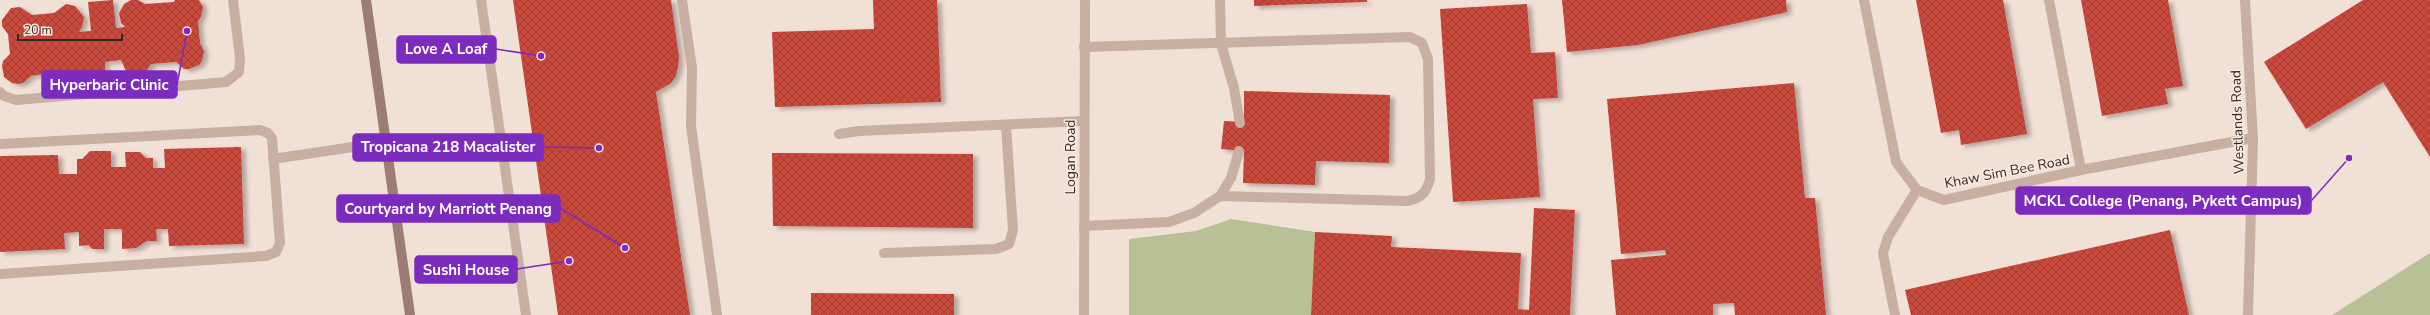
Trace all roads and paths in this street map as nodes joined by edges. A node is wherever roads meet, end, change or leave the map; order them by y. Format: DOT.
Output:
graph roads {
  1 [pos="233,0"];
  2 [pos="366,0"];
  3 [pos="481,0"];
  4 [pos="682,0"];
  5 [pos="1085,0"];
  6 [pos="1220,0"];
  7 [pos="1864,0"];
  8 [pos="2049,0"];
  9 [pos="2245,0"];
  10 [pos="1221,44"];
  11 [pos="1084,47"];
  12 [pos="0,92"];
  13 [pos="1084,121"];
  14 [pos="1240,122"];
  15 [pos="1006,126"];
  16 [pos="839,134"];
  17 [pos="2254,138"];
  18 [pos="386,142"];
  19 [pos="0,144"];
  20 [pos="1239,150"];
  21 [pos="273,159"];
  22 [pos="2081,170"];
  23 [pos="1917,190"];
  24 [pos="1220,196"];
  25 [pos="1084,226"];
  26 [pos="884,253"];
  27 [pos="0,274"];
  28 [pos="410,315"];
  29 [pos="526,315"];
  30 [pos="717,315"];
  31 [pos="1084,315"];
  32 [pos="1895,315"];
  33 [pos="2248,315"];
  1 -- 12 [label="street"];
  2 -- 18 [label="main road"];
  3 -- 29 [label="street"];
  4 -- 30 [label="street"];
  5 -- 11 [label="street, Logan Road"];
  6 -- 10 [label="street"];
  7 -- 23 [label="street"];
  8 -- 22 [label="street"];
  9 -- 17 [label="street, Westlands Road"];
  10 -- 11 [label="street"];
  10 -- 14 [label="street"];
  10 -- 24 [label="street"];
  11 -- 13 [label="street, Logan Road"];
  13 -- 15 [label="street"];
  13 -- 25 [label="street, Logan Road"];
  15 -- 16 [label="street"];
  15 -- 26 [label="street"];
  17 -- 22 [label="street, Khaw Sim Bee Road"];
  17 -- 33 [label="street, Westlands Road"];
  18 -- 21 [label="street"];
  18 -- 28 [label="main road"];
  19 -- 21 [label="street"];
  20 -- 24 [label="street"];
  21 -- 27 [label="street"];
  22 -- 23 [label="street, Khaw Sim Bee Road"];
  23 -- 32 [label="street"];
  24 -- 25 [label="street"];
  25 -- 31 [label="street, Logan Road"];
}
